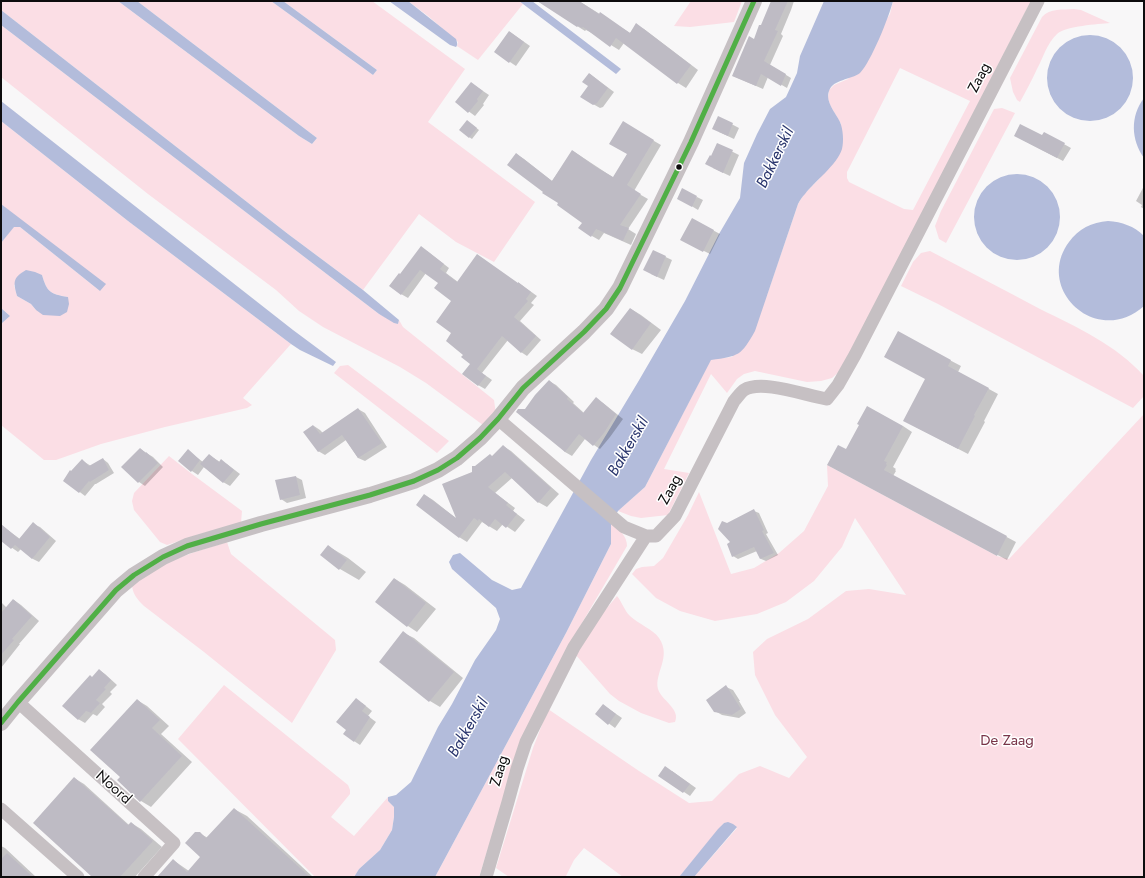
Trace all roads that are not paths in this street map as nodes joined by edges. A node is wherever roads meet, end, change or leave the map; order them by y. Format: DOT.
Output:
graph roads {
  1 [pos="754,1"];
  2 [pos="1038,1"];
  3 [pos="498,419"];
  4 [pos="646,536"];
  5 [pos="18,702"];
  6 [pos="1,724"];
  7 [pos="1,809"];
  8 [pos="78,877"];
  9 [pos="144,877"];
  10 [pos="486,877"];
  1 -- 3 [label="street"];
  2 -- 4 [label="street, Zaag"];
  3 -- 4 [label="street"];
  3 -- 5 [label="street"];
  4 -- 10 [label="street, Zaag"];
  5 -- 6 [label="street"];
  5 -- 9 [label="street, Noord"];
  7 -- 8 [label="street"];
}
